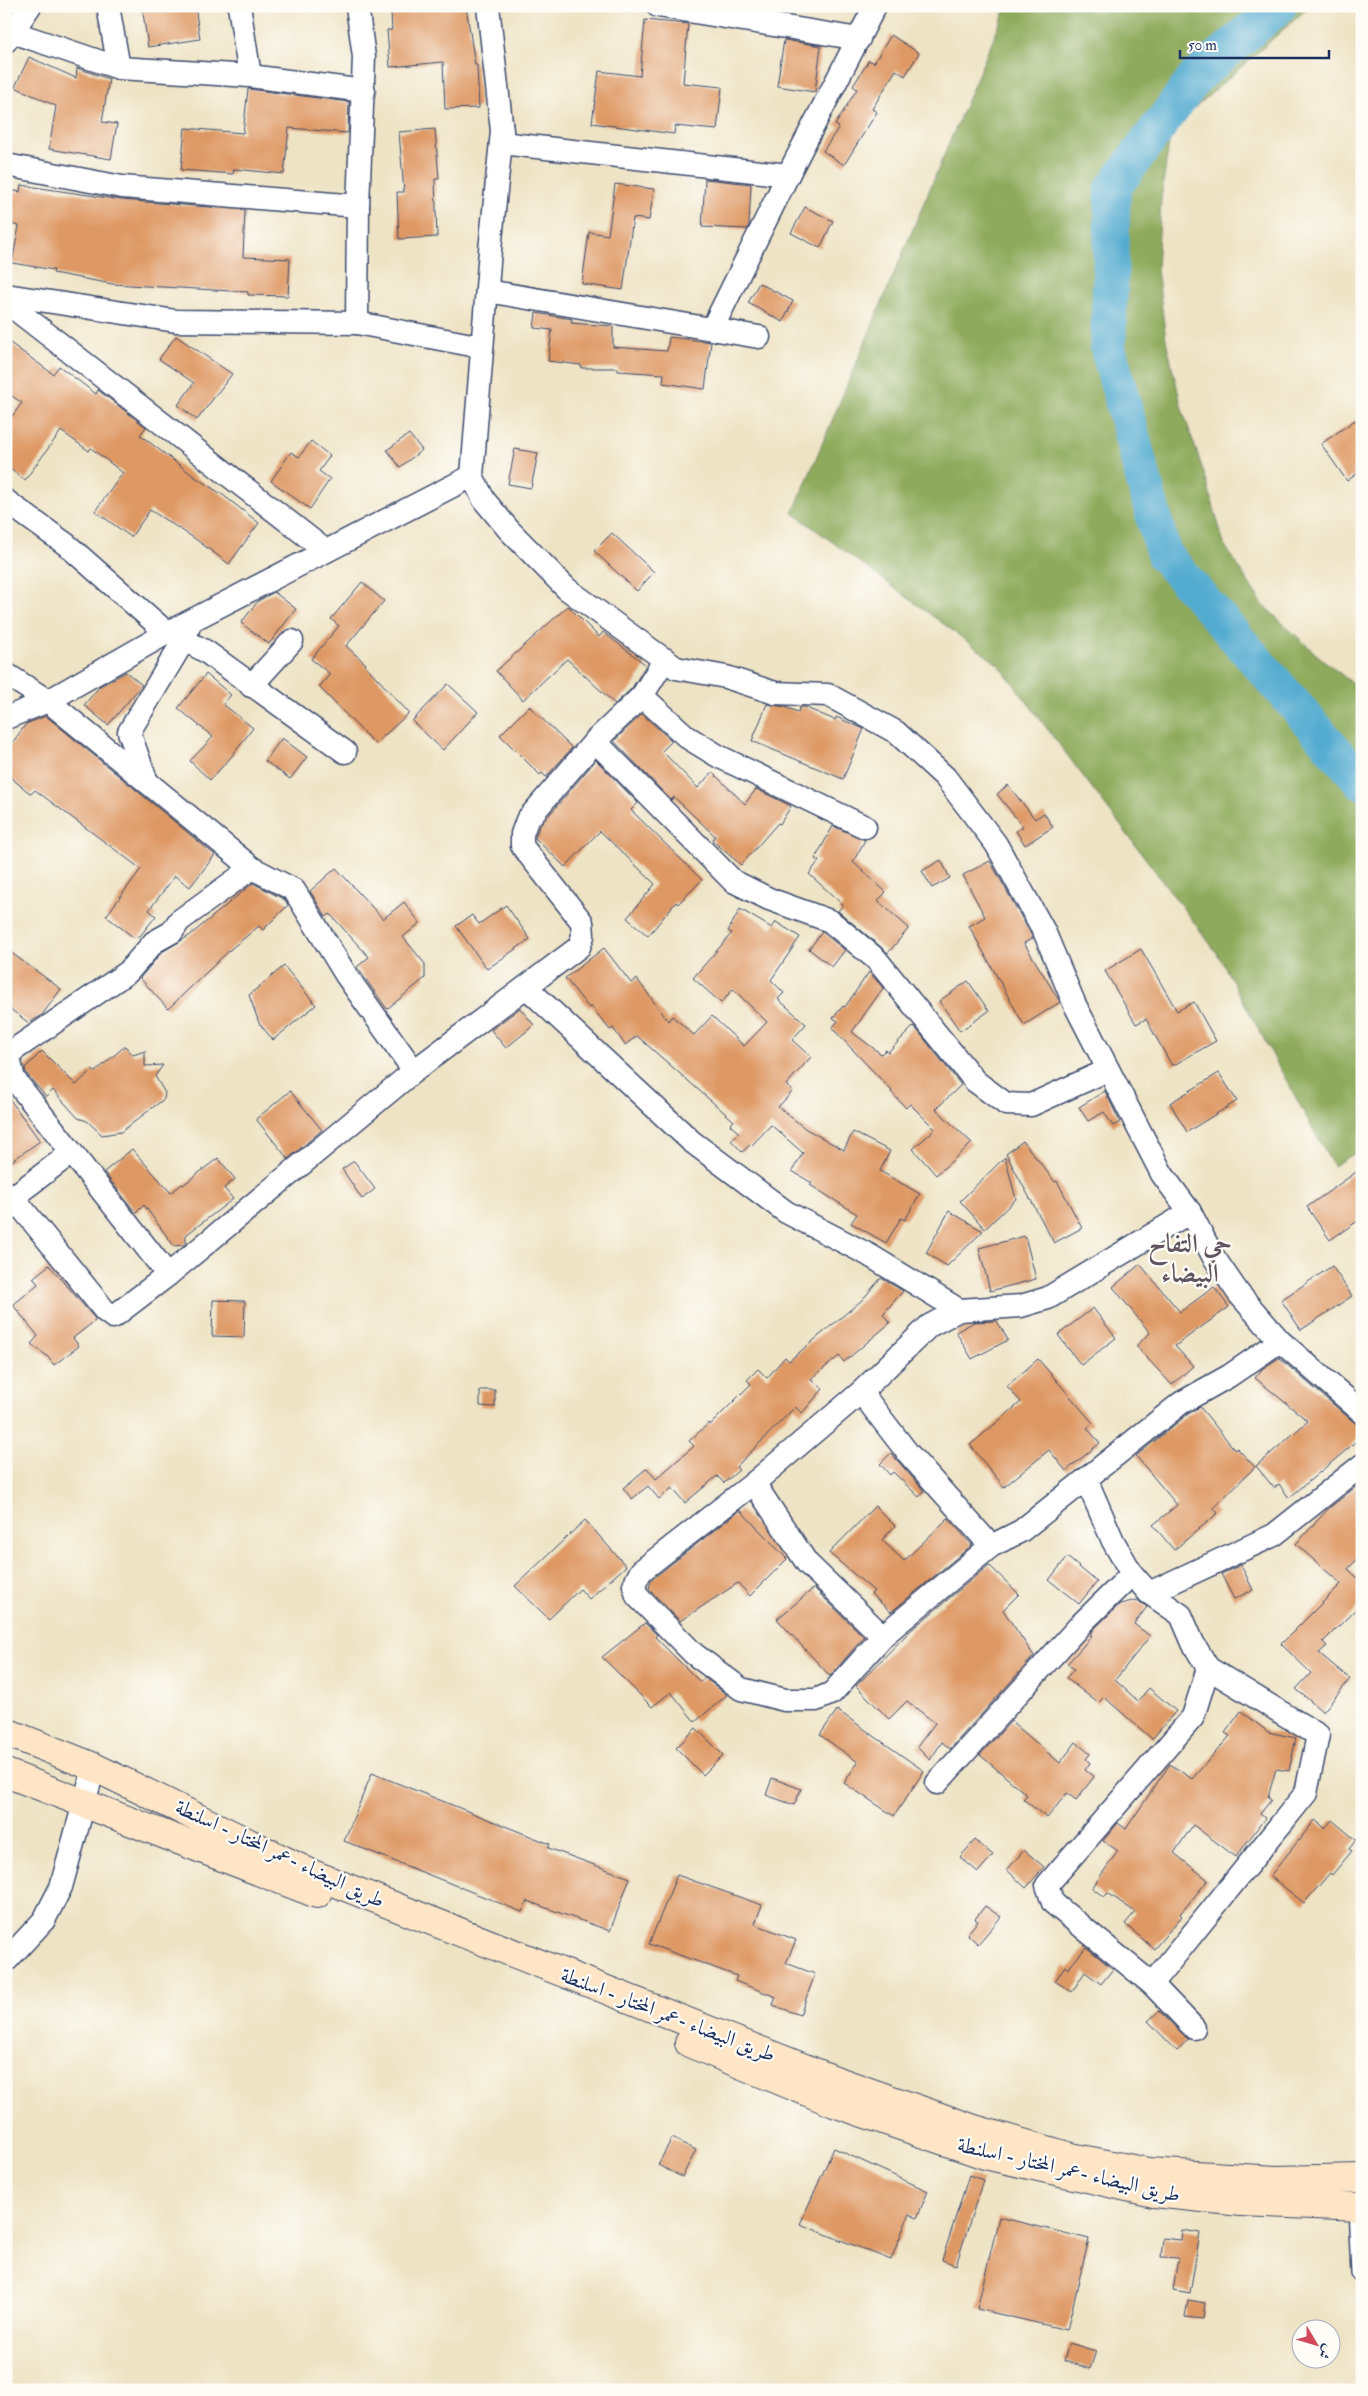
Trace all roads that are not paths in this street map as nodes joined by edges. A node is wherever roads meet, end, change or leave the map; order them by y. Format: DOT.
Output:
graph roads {
  1 [pos="30,6"];
  2 [pos="108,6"];
  3 [pos="239,6"];
  4 [pos="357,6"];
  5 [pos="488,6"];
  6 [pos="658,6"];
  7 [pos="876,6"];
  8 [pos="9,36"];
  9 [pos="859,39"];
  10 [pos="119,68"];
  11 [pos="250,76"];
  12 [pos="364,91"];
  13 [pos="501,143"];
  14 [pos="6,165"];
  15 [pos="788,175"];
  16 [pos="358,206"];
  17 [pos="487,291"];
  18 [pos="6,295"];
  19 [pos="6,302"];
  20 [pos="357,324"];
  21 [pos="712,329"];
  22 [pos="759,337"];
  23 [pos="482,347"];
  24 [pos="472,476"];
  25 [pos="6,501"];
  26 [pos="326,551"];
  27 [pos="181,631"];
  28 [pos="292,641"];
  29 [pos="665,659"];
  30 [pos="6,674"];
  31 [pos="251,686"];
  32 [pos="642,696"];
  33 [pos="48,701"];
  34 [pos="6,718"];
  35 [pos="595,741"];
  36 [pos="345,752"];
  37 [pos="147,782"];
  38 [pos="865,827"];
  39 [pos="252,868"];
  40 [pos="526,987"];
  41 [pos="7,1054"];
  42 [pos="1108,1070"];
  43 [pos="414,1071"];
  44 [pos="71,1153"];
  45 [pos="10,1194"];
  46 [pos="1190,1212"];
  47 [pos="168,1275"];
  48 [pos="959,1310"];
  49 [pos="1280,1341"];
  50 [pos="861,1392"];
  51 [pos="1362,1412"];
  52 [pos="1362,1465"];
  53 [pos="1086,1479"];
  54 [pos="754,1483"];
  55 [pos="991,1546"];
  56 [pos="1132,1574"];
  57 [pos="1149,1593"];
  58 [pos="884,1635"];
  59 [pos="1208,1668"];
  60 [pos="6,1732"];
  61 [pos="94,1767"];
  62 [pos="6,1773"];
  63 [pos="937,1783"];
  64 [pos="83,1803"];
  65 [pos="6,1961"];
  66 [pos="1152,1984"];
  67 [pos="1194,2028"];
  68 [pos="1357,2193"];
  69 [pos="1362,2278"];
  1 -- 8 [label="street"];
  2 -- 10 [label="street"];
  3 -- 11 [label="street"];
  4 -- 12 [label="street"];
  5 -- 13 [label="street"];
  6 -- 9 [label="street"];
  7 -- 9 [label="street"];
  8 -- 10 [label="street"];
  9 -- 15 [label="street"];
  10 -- 11 [label="street"];
  11 -- 12 [label="street"];
  12 -- 16 [label="street"];
  13 -- 15 [label="street"];
  13 -- 17 [label="street"];
  14 -- 16 [label="street"];
  15 -- 21 [label="street"];
  16 -- 20 [label="street"];
  17 -- 21 [label="street"];
  17 -- 23 [label="street"];
  18 -- 20 [label="street"];
  19 -- 26 [label="street"];
  20 -- 23 [label="street"];
  21 -- 22 [label="street"];
  23 -- 24 [label="street"];
  24 -- 26 [label="street"];
  24 -- 29 [label="street"];
  25 -- 27 [label="street"];
  26 -- 27 [label="street"];
  27 -- 31 [label="street"];
  27 -- 33 [label="street"];
  27 -- 37 [label="street"];
  28 -- 31 [label="street"];
  29 -- 32 [label="street"];
  29 -- 42 [label="street"];
  30 -- 33 [label="street"];
  31 -- 36 [label="street"];
  32 -- 35 [label="street"];
  32 -- 38 [label="street"];
  33 -- 34 [label="street"];
  33 -- 37 [label="street"];
  35 -- 40 [label="street"];
  35 -- 42 [label="street"];
  37 -- 39 [label="street"];
  39 -- 41 [label="street"];
  39 -- 43 [label="street"];
  40 -- 43 [label="street"];
  40 -- 48 [label="street"];
  41 -- 44 [label="street"];
  42 -- 46 [label="street"];
  43 -- 47 [label="street"];
  44 -- 45 [label="street"];
  44 -- 47 [label="street"];
  45 -- 47 [label="street"];
  46 -- 48 [label="street"];
  46 -- 49 [label="street"];
  48 -- 50 [label="street"];
  49 -- 51 [label="street"];
  49 -- 53 [label="street"];
  50 -- 54 [label="street"];
  50 -- 55 [label="street"];
  52 -- 57 [label="street"];
  53 -- 55 [label="street"];
  53 -- 56 [label="street"];
  54 -- 58 [label="street"];
  54 -- 58 [label="street"];
  55 -- 58 [label="street"];
  56 -- 57 [label="street"];
  56 -- 63 [label="street"];
  57 -- 59 [label="street"];
  59 -- 66 [label="street"];
  59 -- 66 [label="street"];
  60 -- 61 [label="main road, طريق البيضاء -عمر المختار - اسلنطة"];
  61 -- 64 [label="street"];
  61 -- 68 [label="main road, طريق البيضاء -عمر المختار - اسلنطة"];
  62 -- 64 [label="main road, طريق البيضاء -عمر المختار - اسلنطة"];
  64 -- 65 [label="street"];
  64 -- 68 [label="main road, طريق البيضاء -عمر المختار - اسلنطة"];
  66 -- 67 [label="street"];
  68 -- 69 [label="lane"];
}
